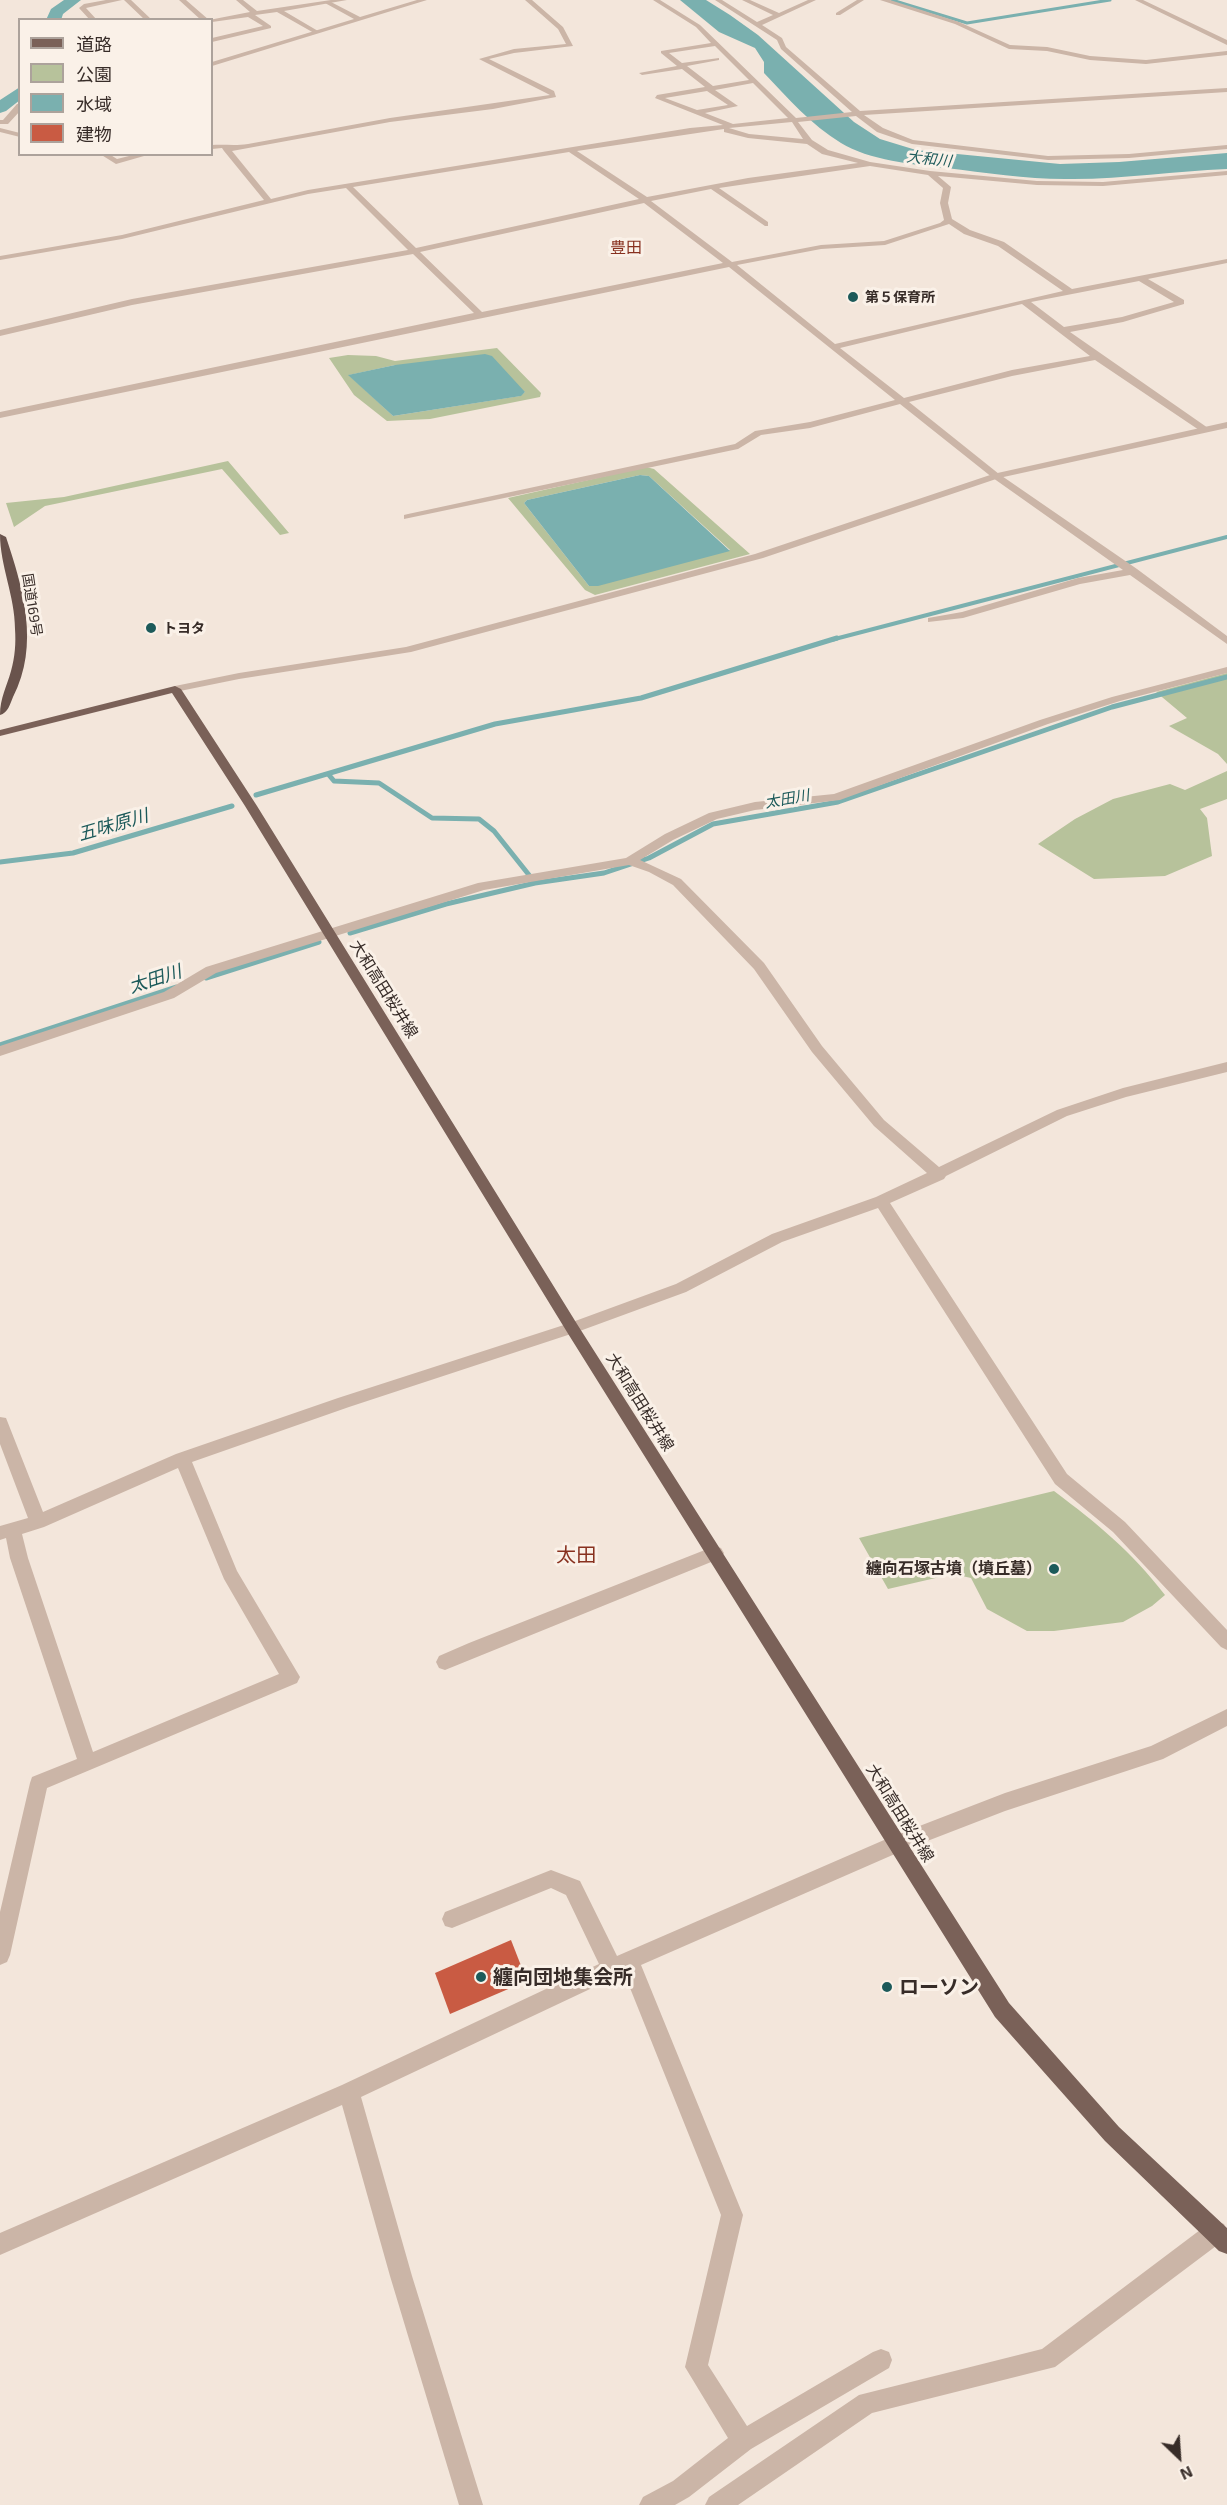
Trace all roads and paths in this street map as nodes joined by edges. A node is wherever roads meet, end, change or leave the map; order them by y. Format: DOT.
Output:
graph roads {
  1 [pos="119,0"];
  2 [pos="127,0"];
  3 [pos="183,0"];
  4 [pos="239,0"];
  5 [pos="292,0"];
  6 [pos="344,0"];
  7 [pos="424,0"];
  8 [pos="528,0"];
  9 [pos="656,0"];
  10 [pos="718,0"];
  11 [pos="745,0"];
  12 [pos="813,0"];
  13 [pos="861,0"];
  14 [pos="883,0"];
  15 [pos="1138,0"];
  16 [pos="327,2"];
  17 [pos="301,6"];
  18 [pos="278,10"];
  19 [pos="252,14"];
  20 [pos="838,14"];
  21 [pos="779,15"];
  22 [pos="92,18"];
  23 [pos="147,18"];
  24 [pos="204,18"];
  25 [pos="213,20"];
  26 [pos="358,20"];
  27 [pos="758,24"];
  28 [pos="316,32"];
  29 [pos="213,40"];
  30 [pos="1227,43"];
  31 [pos="716,44"];
  32 [pos="1227,53"];
  33 [pos="717,59"];
  34 [pos="213,64"];
  35 [pos="682,66"];
  36 [pos="642,73"];
  37 [pos="754,81"];
  38 [pos="710,88"];
  39 [pos="1227,90"];
  40 [pos="18,108"];
  41 [pos="697,112"];
  42 [pos="856,114"];
  43 [pos="796,119"];
  44 [pos="1,125"];
  45 [pos="731,126"];
  46 [pos="718,127"];
  47 [pos="18,134"];
  48 [pos="809,142"];
  49 [pos="213,147"];
  50 [pos="1227,147"];
  51 [pos="227,149"];
  52 [pos="571,150"];
  53 [pos="106,156"];
  54 [pos="140,156"];
  55 [pos="870,164"];
  56 [pos="930,173"];
  57 [pos="1227,173"];
  58 [pos="348,186"];
  59 [pos="713,187"];
  60 [pos="644,199"];
  61 [pos="268,200"];
  62 [pos="948,220"];
  63 [pos="765,224"];
  64 [pos="413,251"];
  65 [pos="0,258"];
  66 [pos="1227,261"];
  67 [pos="731,265"];
  68 [pos="1138,277"];
  69 [pos="1069,291"];
  70 [pos="1024,301"];
  71 [pos="480,315"];
  72 [pos="1063,330"];
  73 [pos="0,333"];
  74 [pos="836,346"];
  75 [pos="1097,357"];
  76 [pos="904,401"];
  77 [pos="0,415"];
  78 [pos="1227,425"];
  79 [pos="1206,430"];
  80 [pos="996,476"];
  81 [pos="408,516"];
  82 [pos="0,537"];
  83 [pos="1133,571"];
  84 [pos="932,620"];
  85 [pos="1227,641"];
  86 [pos="1227,670"];
  87 [pos="175,689"];
  88 [pos="0,711"];
  89 [pos="0,733"];
  90 [pos="630,861"];
  91 [pos="329,934"];
  92 [pos="0,1051"];
  93 [pos="1227,1067"];
  94 [pos="939,1174"];
  95 [pos="881,1201"];
  96 [pos="572,1328"];
  97 [pos="0,1423"];
  98 [pos="182,1459"];
  99 [pos="38,1522"];
  100 [pos="6,1531"];
  101 [pos="715,1553"];
  102 [pos="1227,1642"];
  103 [pos="445,1662"];
  104 [pos="1227,1717"];
  105 [pos="88,1763"];
  106 [pos="898,1842"];
  107 [pos="452,1919"];
  108 [pos="0,1955"];
  109 [pos="620,1964"];
  110 [pos="349,2092"];
  111 [pos="1221,2237"];
  112 [pos="0,2244"];
  113 [pos="881,2360"];
  114 [pos="743,2441"];
  115 [pos="471,2505"];
  116 [pos="651,2505"];
  117 [pos="717,2505"];
  1 -- 22 [label="street"];
  2 -- 23 [label="street"];
  3 -- 24 [label="street"];
  4 -- 19 [label="street"];
  5 -- 17 [label="street"];
  6 -- 16 [label="street"];
  7 -- 26 [label="street"];
  8 -- 51 [label="street"];
  9 -- 31 [label="street"];
  10 -- 27 [label="street"];
  11 -- 21 [label="street"];
  12 -- 21 [label="street"];
  13 -- 20 [label="street"];
  14 -- 32 [label="street"];
  15 -- 30 [label="street"];
  16 -- 17 [label="street"];
  16 -- 26 [label="street"];
  17 -- 18 [label="street"];
  18 -- 19 [label="street"];
  18 -- 28 [label="street"];
  19 -- 25 [label="street"];
  19 -- 29 [label="street"];
  21 -- 27 [label="street"];
  26 -- 28 [label="street"];
  27 -- 42 [label="street"];
  28 -- 34 [label="street"];
  31 -- 35 [label="street"];
  31 -- 37 [label="street"];
  33 -- 35 [label="street"];
  35 -- 36 [label="street"];
  35 -- 38 [label="street"];
  37 -- 38 [label="street"];
  37 -- 43 [label="street"];
  38 -- 41 [label="street"];
  38 -- 41 [label="street"];
  39 -- 42 [label="street"];
  40 -- 44 [label="street"];
  41 -- 45 [label="street"];
  42 -- 43 [label="street"];
  42 -- 50 [label="street"];
  43 -- 45 [label="street"];
  43 -- 48 [label="street"];
  44 -- 47 [label="street"];
  45 -- 46 [label="street"];
  46 -- 48 [label="street"];
  46 -- 52 [label="street"];
  48 -- 55 [label="street"];
  49 -- 51 [label="street"];
  51 -- 61 [label="street"];
  52 -- 58 [label="street"];
  52 -- 60 [label="street"];
  53 -- 54 [label="street"];
  55 -- 56 [label="street"];
  55 -- 59 [label="street"];
  56 -- 57 [label="street"];
  56 -- 62 [label="street"];
  58 -- 61 [label="street"];
  58 -- 64 [label="street"];
  59 -- 60 [label="street"];
  59 -- 63 [label="street"];
  60 -- 64 [label="street"];
  60 -- 67 [label="street"];
  61 -- 65 [label="street"];
  62 -- 67 [label="street"];
  62 -- 69 [label="street"];
  64 -- 71 [label="street"];
  64 -- 73 [label="street"];
  66 -- 68 [label="street"];
  67 -- 71 [label="street"];
  67 -- 74 [label="street"];
  68 -- 69 [label="street"];
  68 -- 72 [label="street"];
  69 -- 70 [label="street"];
  70 -- 72 [label="street"];
  70 -- 74 [label="street"];
  71 -- 77 [label="street"];
  72 -- 75 [label="street"];
  74 -- 76 [label="street"];
  75 -- 76 [label="street"];
  75 -- 79 [label="street"];
  76 -- 80 [label="street"];
  76 -- 81 [label="street"];
  78 -- 79 [label="street"];
  79 -- 80 [label="street"];
  80 -- 83 [label="street"];
  80 -- 87 [label="street"];
  82 -- 88 [label="highway, 国道169号"];
  83 -- 84 [label="street"];
  83 -- 85 [label="street"];
  86 -- 90 [label="street"];
  87 -- 89 [label="main road"];
  87 -- 91 [label="main road, 大和高田桜井線"];
  90 -- 91 [label="street"];
  90 -- 94 [label="street"];
  91 -- 92 [label="street"];
  91 -- 96 [label="main road, 大和高田桜井線"];
  93 -- 94 [label="street"];
  94 -- 95 [label="street"];
  95 -- 96 [label="street"];
  95 -- 102 [label="street"];
  96 -- 98 [label="street"];
  96 -- 101 [label="main road, 大和高田桜井線"];
  97 -- 99 [label="street"];
  98 -- 99 [label="street"];
  98 -- 105 [label="street"];
  99 -- 100 [label="street"];
  100 -- 105 [label="street"];
  101 -- 103 [label="street"];
  101 -- 106 [label="main road, 大和高田桜井線"];
  104 -- 106 [label="street"];
  105 -- 108 [label="street"];
  106 -- 109 [label="street"];
  106 -- 111 [label="main road, 大和高田桜井線"];
  107 -- 109 [label="street"];
  109 -- 110 [label="street"];
  109 -- 114 [label="street"];
  110 -- 112 [label="street"];
  110 -- 115 [label="street"];
  111 -- 117 [label="street"];
  113 -- 114 [label="street"];
  114 -- 116 [label="street"];
}
